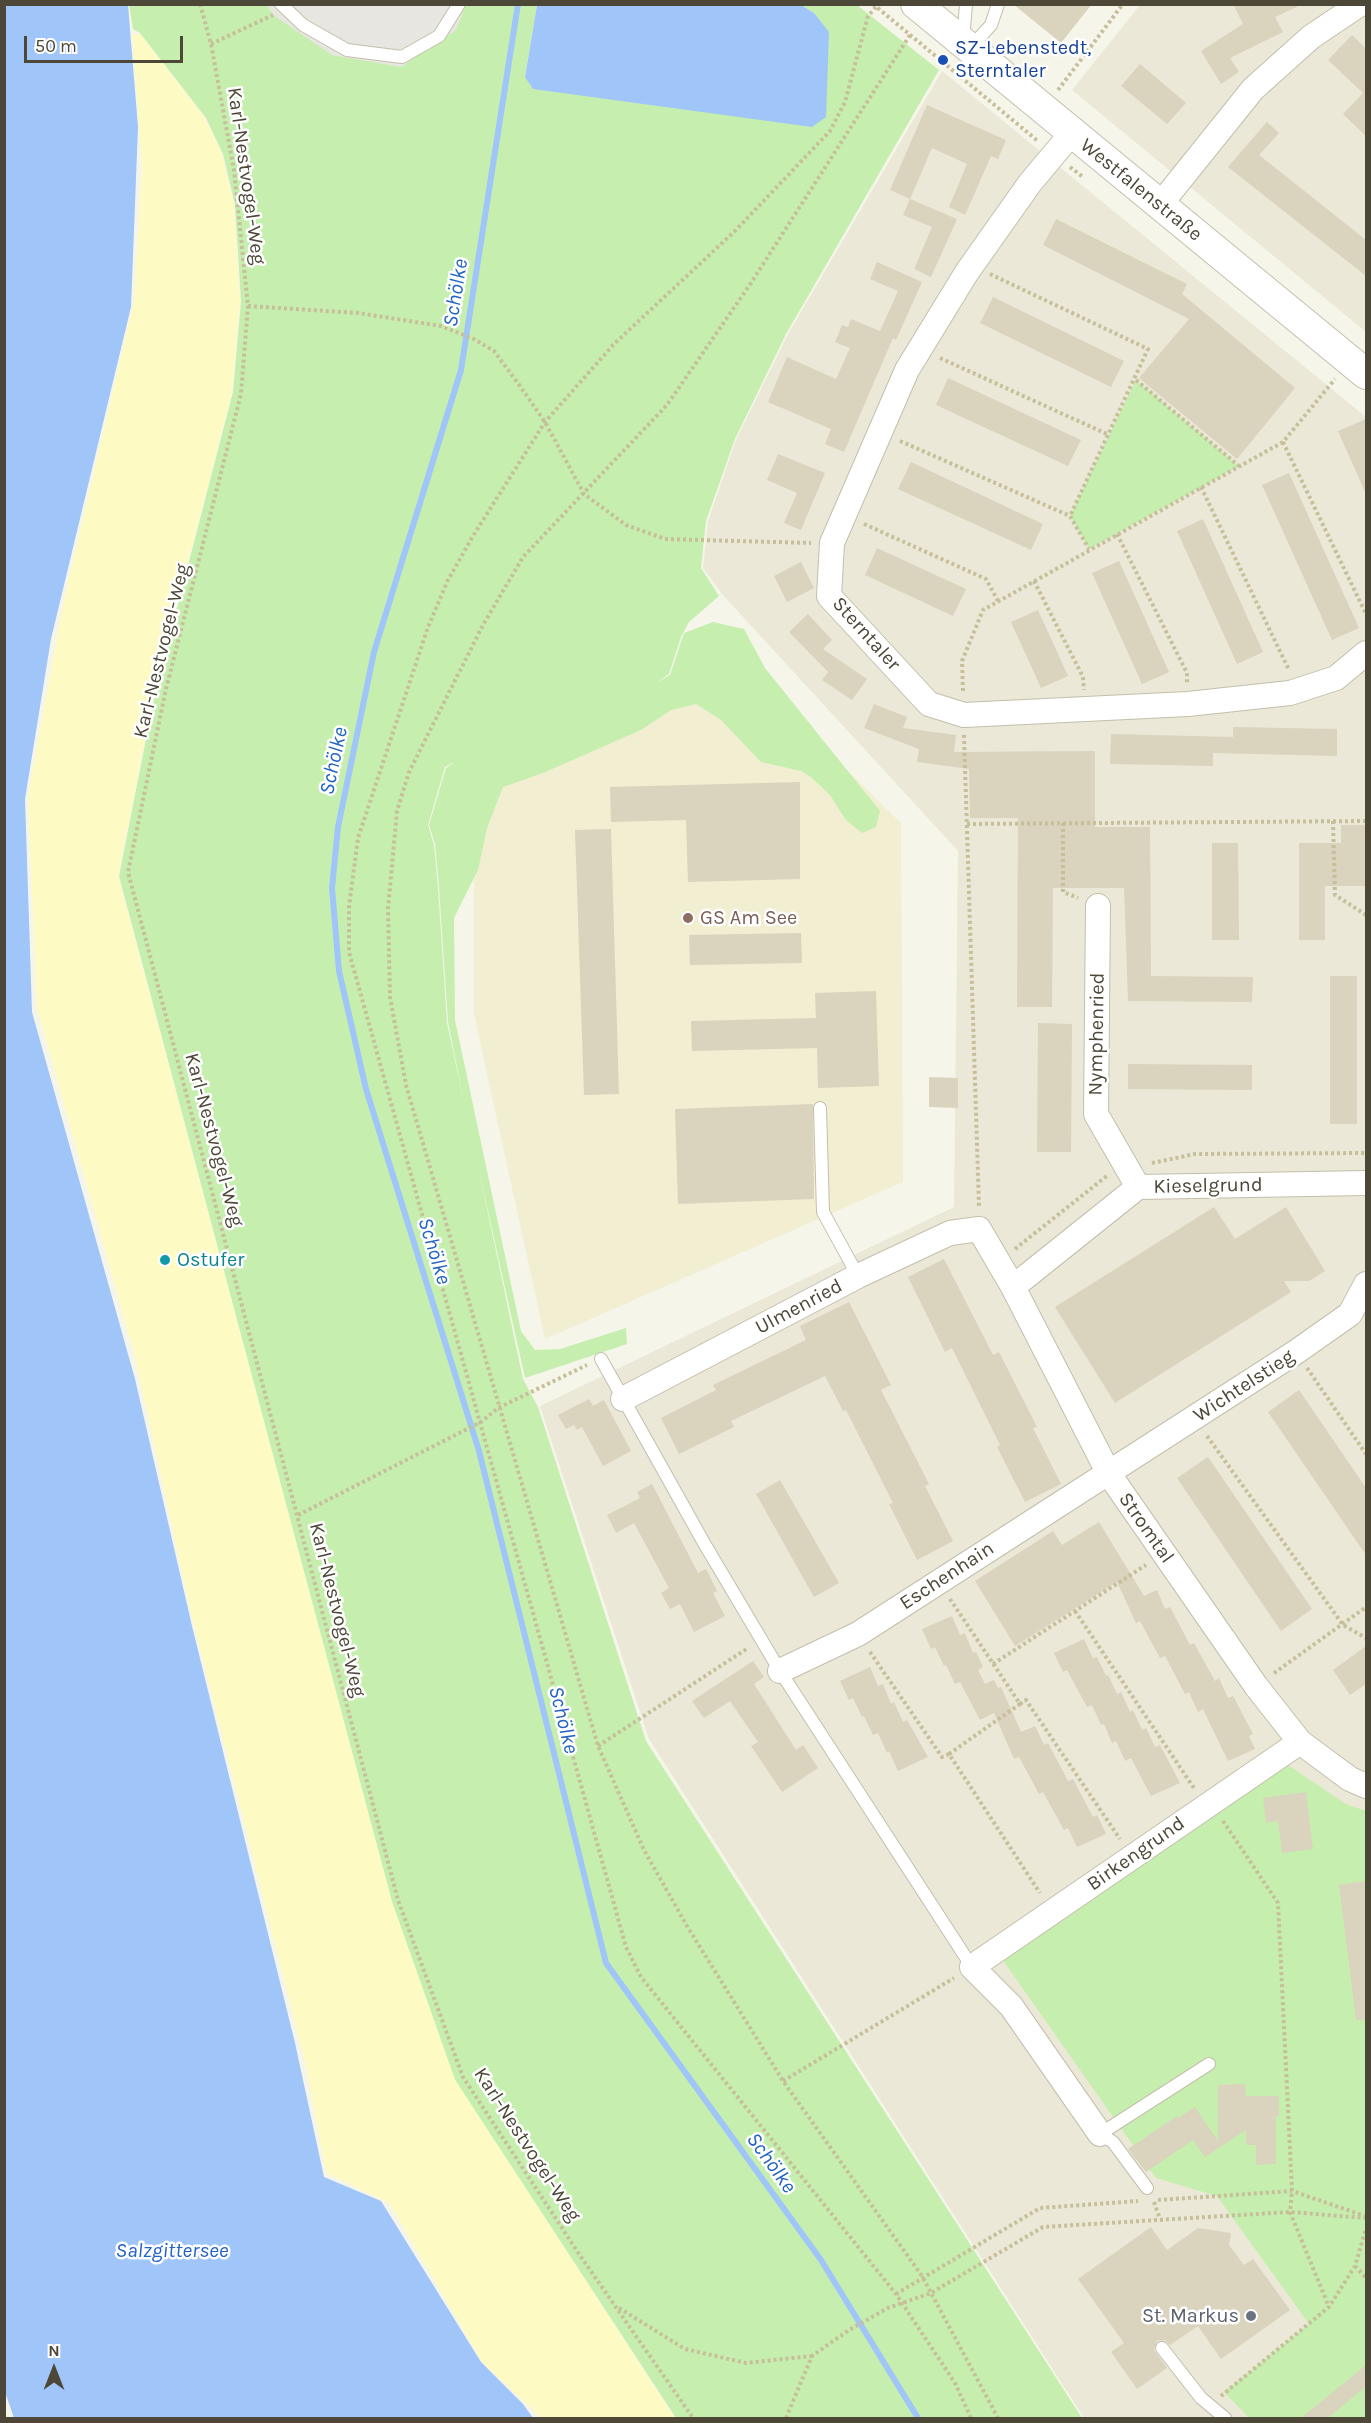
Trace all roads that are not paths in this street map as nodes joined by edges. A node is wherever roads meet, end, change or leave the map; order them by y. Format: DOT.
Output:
graph roads {
  1 [pos="459,4"];
  2 [pos="966,4"];
  3 [pos="998,4"];
  4 [pos="1360,4"];
  5 [pos="279,7"];
  6 [pos="903,11"];
  7 [pos="966,45"];
  8 [pos="1071,134"];
  9 [pos="1159,206"];
  10 [pos="1366,375"];
  11 [pos="1366,653"];
  12 [pos="1098,906"];
  13 [pos="820,1108"];
  14 [pos="1366,1183"];
  15 [pos="1138,1187"];
  16 [pos="979,1229"];
  17 [pos="858,1276"];
  18 [pos="1366,1284"];
  19 [pos="1013,1287"];
  20 [pos="601,1359"];
  21 [pos="623,1399"];
  22 [pos="1109,1474"];
  23 [pos="780,1671"];
  24 [pos="1300,1742"];
  25 [pos="1366,1786"];
  26 [pos="972,1967"];
  27 [pos="1209,2064"];
  28 [pos="1100,2134"];
  29 [pos="1147,2188"];
  30 [pos="1162,2348"];
  31 [pos="1224,2418"];
  1 -- 5 [label="lane"];
  2 -- 7 [label="lane"];
  3 -- 7 [label="lane"];
  4 -- 9 [label="street"];
  6 -- 7 [label="street, Westfalenstraße"];
  7 -- 8 [label="street, Westfalenstraße"];
  8 -- 9 [label="street, Westfalenstraße"];
  8 -- 11 [label="street, Sterntaler"];
  9 -- 10 [label="street, Westfalenstraße"];
  12 -- 15 [label="street, Nymphenried"];
  13 -- 17 [label="lane"];
  14 -- 15 [label="street, Kieselgrund"];
  15 -- 19 [label="street, Kieselgrund"];
  16 -- 17 [label="street, Ulmenried"];
  16 -- 19 [label="street, Stromtal"];
  17 -- 21 [label="street, Ulmenried"];
  18 -- 22 [label="street, Wichtelstieg"];
  19 -- 22 [label="street, Stromtal"];
  20 -- 21 [label="lane"];
  21 -- 23 [label="lane"];
  22 -- 23 [label="street, Eschenhain"];
  22 -- 24 [label="street, Stromtal"];
  23 -- 26 [label="lane"];
  24 -- 25 [label="street, Stromtal"];
  24 -- 26 [label="street, Birkengrund"];
  26 -- 28 [label="street"];
  27 -- 28 [label="lane"];
  28 -- 29 [label="lane"];
  30 -- 31 [label="lane"];
}
